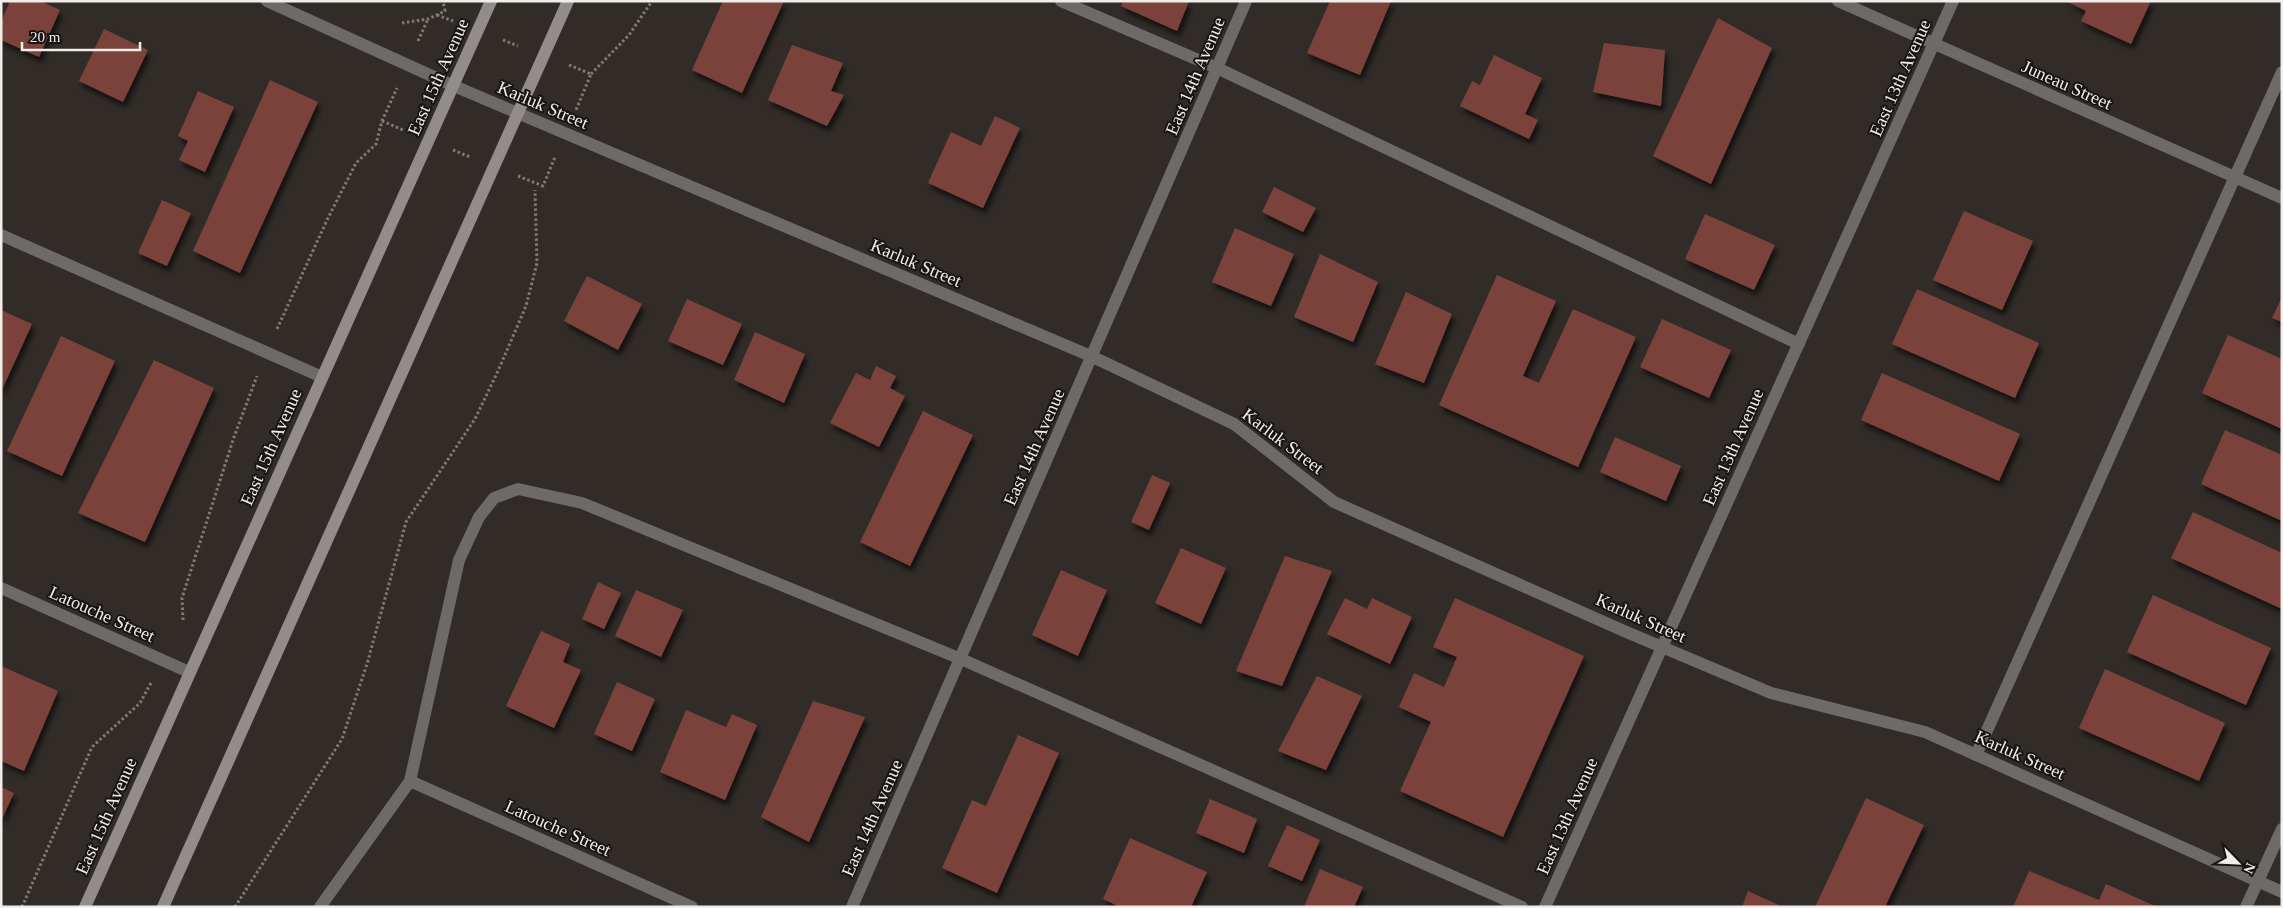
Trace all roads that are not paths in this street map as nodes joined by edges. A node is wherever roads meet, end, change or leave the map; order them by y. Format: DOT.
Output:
graph roads {
  1 [pos="267,1"];
  2 [pos="491,1"];
  3 [pos="568,1"];
  4 [pos="1061,1"];
  5 [pos="1246,1"];
  6 [pos="1838,1"];
  7 [pos="1953,1"];
  8 [pos="1934,45"];
  9 [pos="1217,68"];
  10 [pos="2282,72"];
  11 [pos="454,86"];
  12 [pos="518,113"];
  13 [pos="2235,178"];
  14 [pos="2282,198"];
  15 [pos="1,235"];
  16 [pos="1799,344"];
  17 [pos="1093,357"];
  18 [pos="322,377"];
  19 [pos="1,588"];
  20 [pos="1662,647"];
  21 [pos="961,659"];
  22 [pos="189,672"];
  23 [pos="1976,755"];
  24 [pos="410,781"];
  25 [pos="2282,829"];
  26 [pos="2258,881"];
  27 [pos="2282,892"];
  28 [pos="85,907"];
  29 [pos="163,907"];
  30 [pos="320,907"];
  31 [pos="692,907"];
  32 [pos="852,907"];
  33 [pos="1522,907"];
  34 [pos="1545,907"];
  35 [pos="2246,907"];
  1 -- 11 [label="street, Karluk Street"];
  2 -- 11 [label="main road, East 15th Avenue"];
  3 -- 12 [label="main road"];
  4 -- 9 [label="street"];
  5 -- 9 [label="street, East 14th Avenue"];
  6 -- 8 [label="street, Juneau Street"];
  7 -- 8 [label="street, East 13th Avenue"];
  8 -- 13 [label="street, Juneau Street"];
  8 -- 16 [label="street, East 13th Avenue"];
  9 -- 16 [label="street"];
  9 -- 17 [label="street, East 14th Avenue"];
  10 -- 13 [label="street"];
  11 -- 12 [label="street, Karluk Street"];
  11 -- 18 [label="main road, East 15th Avenue"];
  12 -- 17 [label="street, Karluk Street"];
  12 -- 29 [label="main road"];
  13 -- 14 [label="street, Juneau Street"];
  13 -- 23 [label="street"];
  15 -- 18 [label="street"];
  16 -- 20 [label="street, East 13th Avenue"];
  17 -- 20 [label="street, Karluk Street"];
  17 -- 21 [label="street, East 14th Avenue"];
  18 -- 22 [label="main road, East 15th Avenue"];
  19 -- 22 [label="street, Latouche Street"];
  20 -- 23 [label="street, Karluk Street"];
  20 -- 34 [label="street, East 13th Avenue"];
  21 -- 24 [label="street"];
  21 -- 32 [label="street, East 14th Avenue"];
  21 -- 33 [label="street"];
  22 -- 28 [label="main road, East 15th Avenue"];
  23 -- 26 [label="street, Karluk Street"];
  24 -- 30 [label="street"];
  24 -- 31 [label="street, Latouche Street"];
  25 -- 26 [label="street"];
  26 -- 27 [label="street, Karluk Street"];
  26 -- 35 [label="street"];
}
